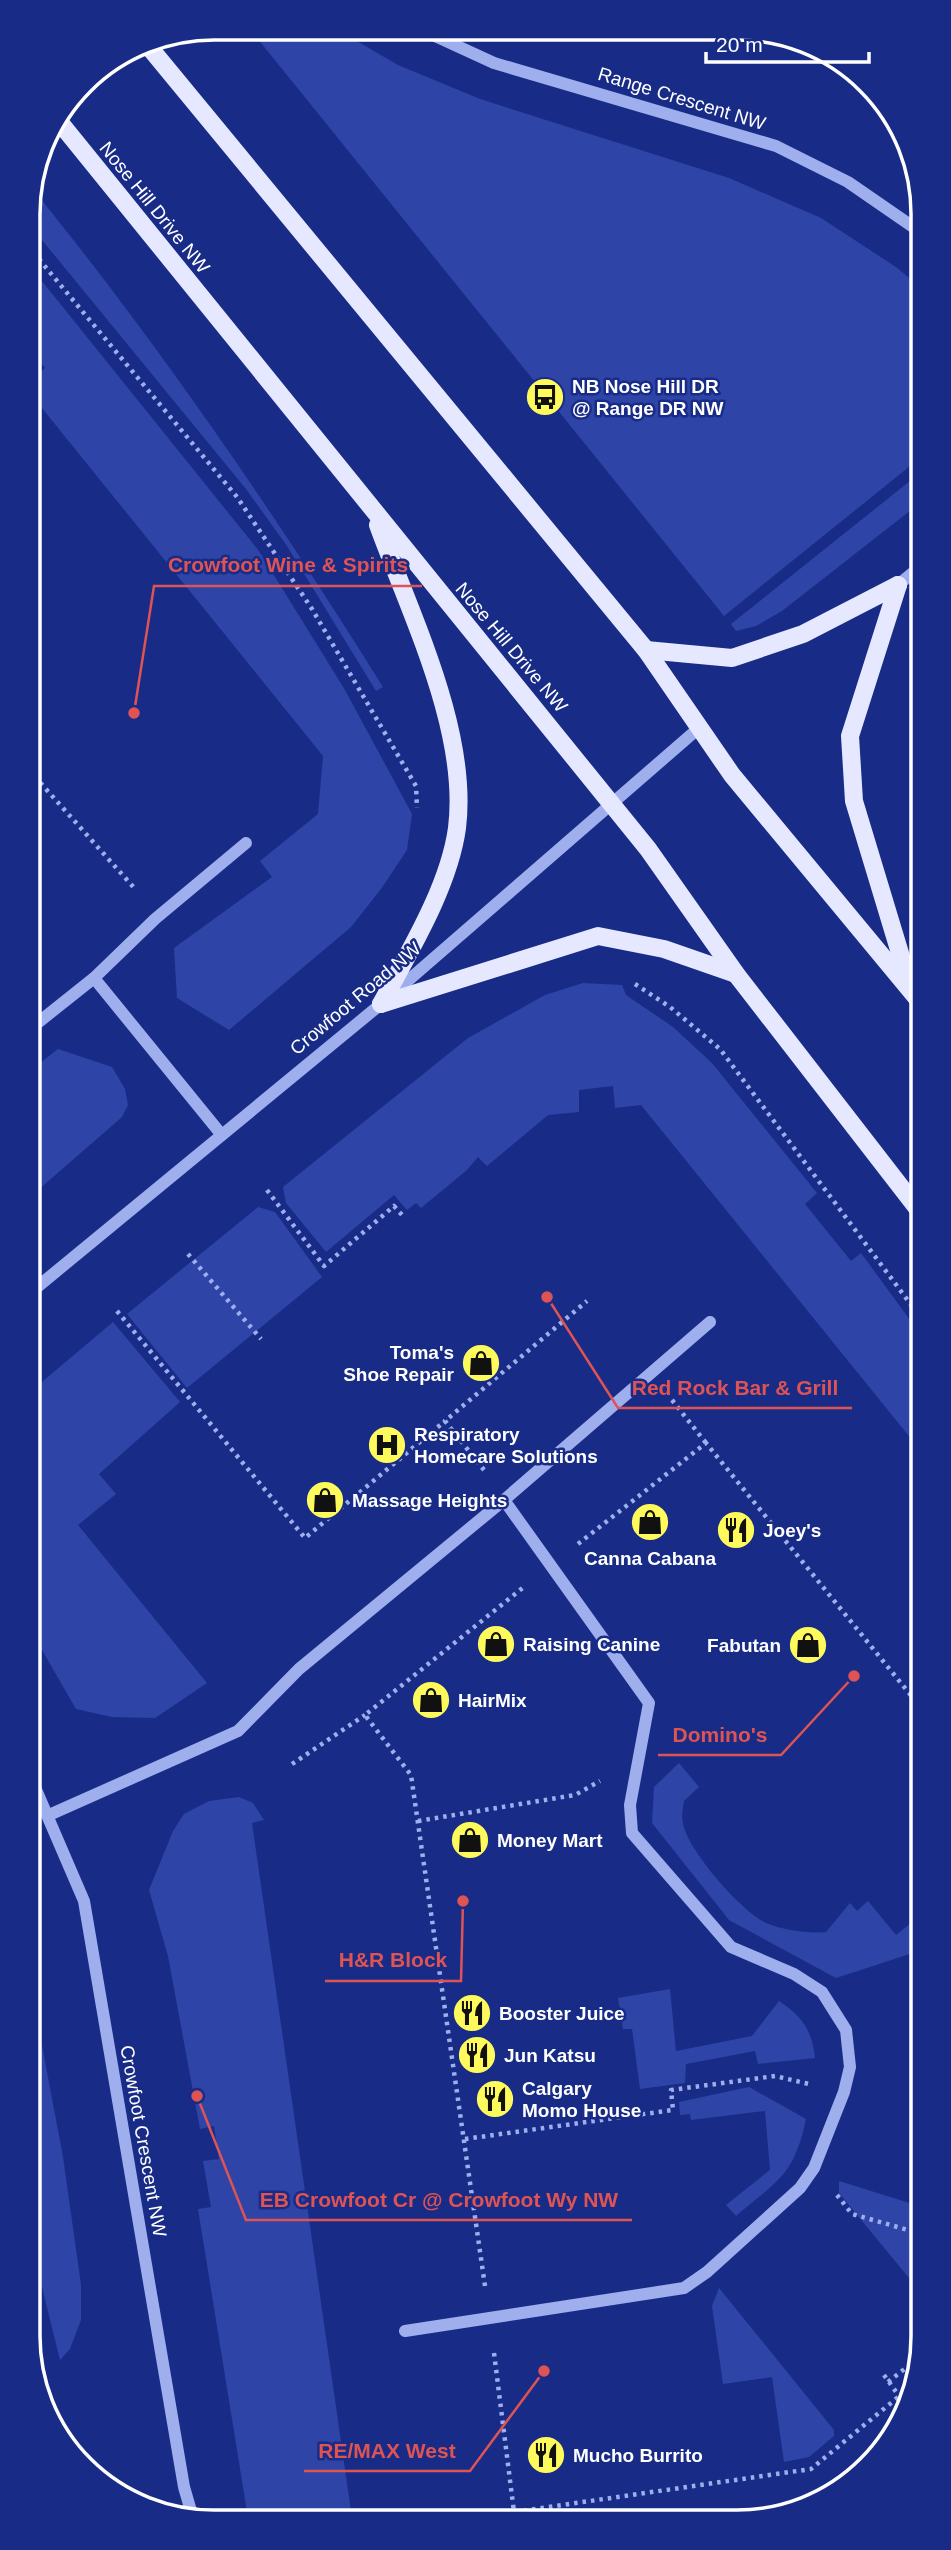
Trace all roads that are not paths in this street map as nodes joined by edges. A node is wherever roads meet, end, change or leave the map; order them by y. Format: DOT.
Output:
graph roads {
  1 [pos="445,40"];
  2 [pos="153,51"];
  3 [pos="64,127"];
  4 [pos="911,225"];
  5 [pos="373,512"];
  6 [pos="911,575"];
  7 [pos="898,585"];
  8 [pos="646,650"];
  9 [pos="700,727"];
  10 [pos="611,803"];
  11 [pos="246,844"];
  12 [pos="736,974"];
  13 [pos="94,978"];
  14 [pos="911,981"];
  15 [pos="911,991"];
  16 [pos="381,1004"];
  17 [pos="41,1020"];
  18 [pos="221,1134"];
  19 [pos="911,1199"];
  20 [pos="40,1284"];
  21 [pos="710,1322"];
  22 [pos="504,1500"];
  23 [pos="40,1797"];
  24 [pos="49,1815"];
  25 [pos="405,2331"];
  26 [pos="190,2507"];
  1 -- 4 [label="street, Range Crescent NW"];
  2 -- 8 [label="main road"];
  3 -- 5 [label="main road, Nose Hill Drive NW"];
  5 -- 10 [label="main road, Nose Hill Drive NW"];
  5 -- 16 [label="main road"];
  6 -- 7 [label="street"];
  7 -- 8 [label="main road"];
  7 -- 14 [label="main road"];
  8 -- 9 [label="main road"];
  9 -- 10 [label="street, Crowfoot Road NW"];
  9 -- 15 [label="main road"];
  10 -- 12 [label="main road, Nose Hill Drive NW"];
  10 -- 16 [label="street, Crowfoot Road NW"];
  11 -- 13 [label="street"];
  12 -- 16 [label="main road"];
  12 -- 19 [label="main road, Nose Hill Drive NW"];
  13 -- 17 [label="street"];
  13 -- 18 [label="street"];
  16 -- 18 [label="street, Crowfoot Road NW"];
  18 -- 20 [label="street, Crowfoot Road NW"];
  21 -- 22 [label="street"];
  22 -- 24 [label="street"];
  22 -- 25 [label="street"];
  23 -- 24 [label="street, Crowfoot Crescent NW"];
  24 -- 26 [label="street, Crowfoot Crescent NW"];
}
